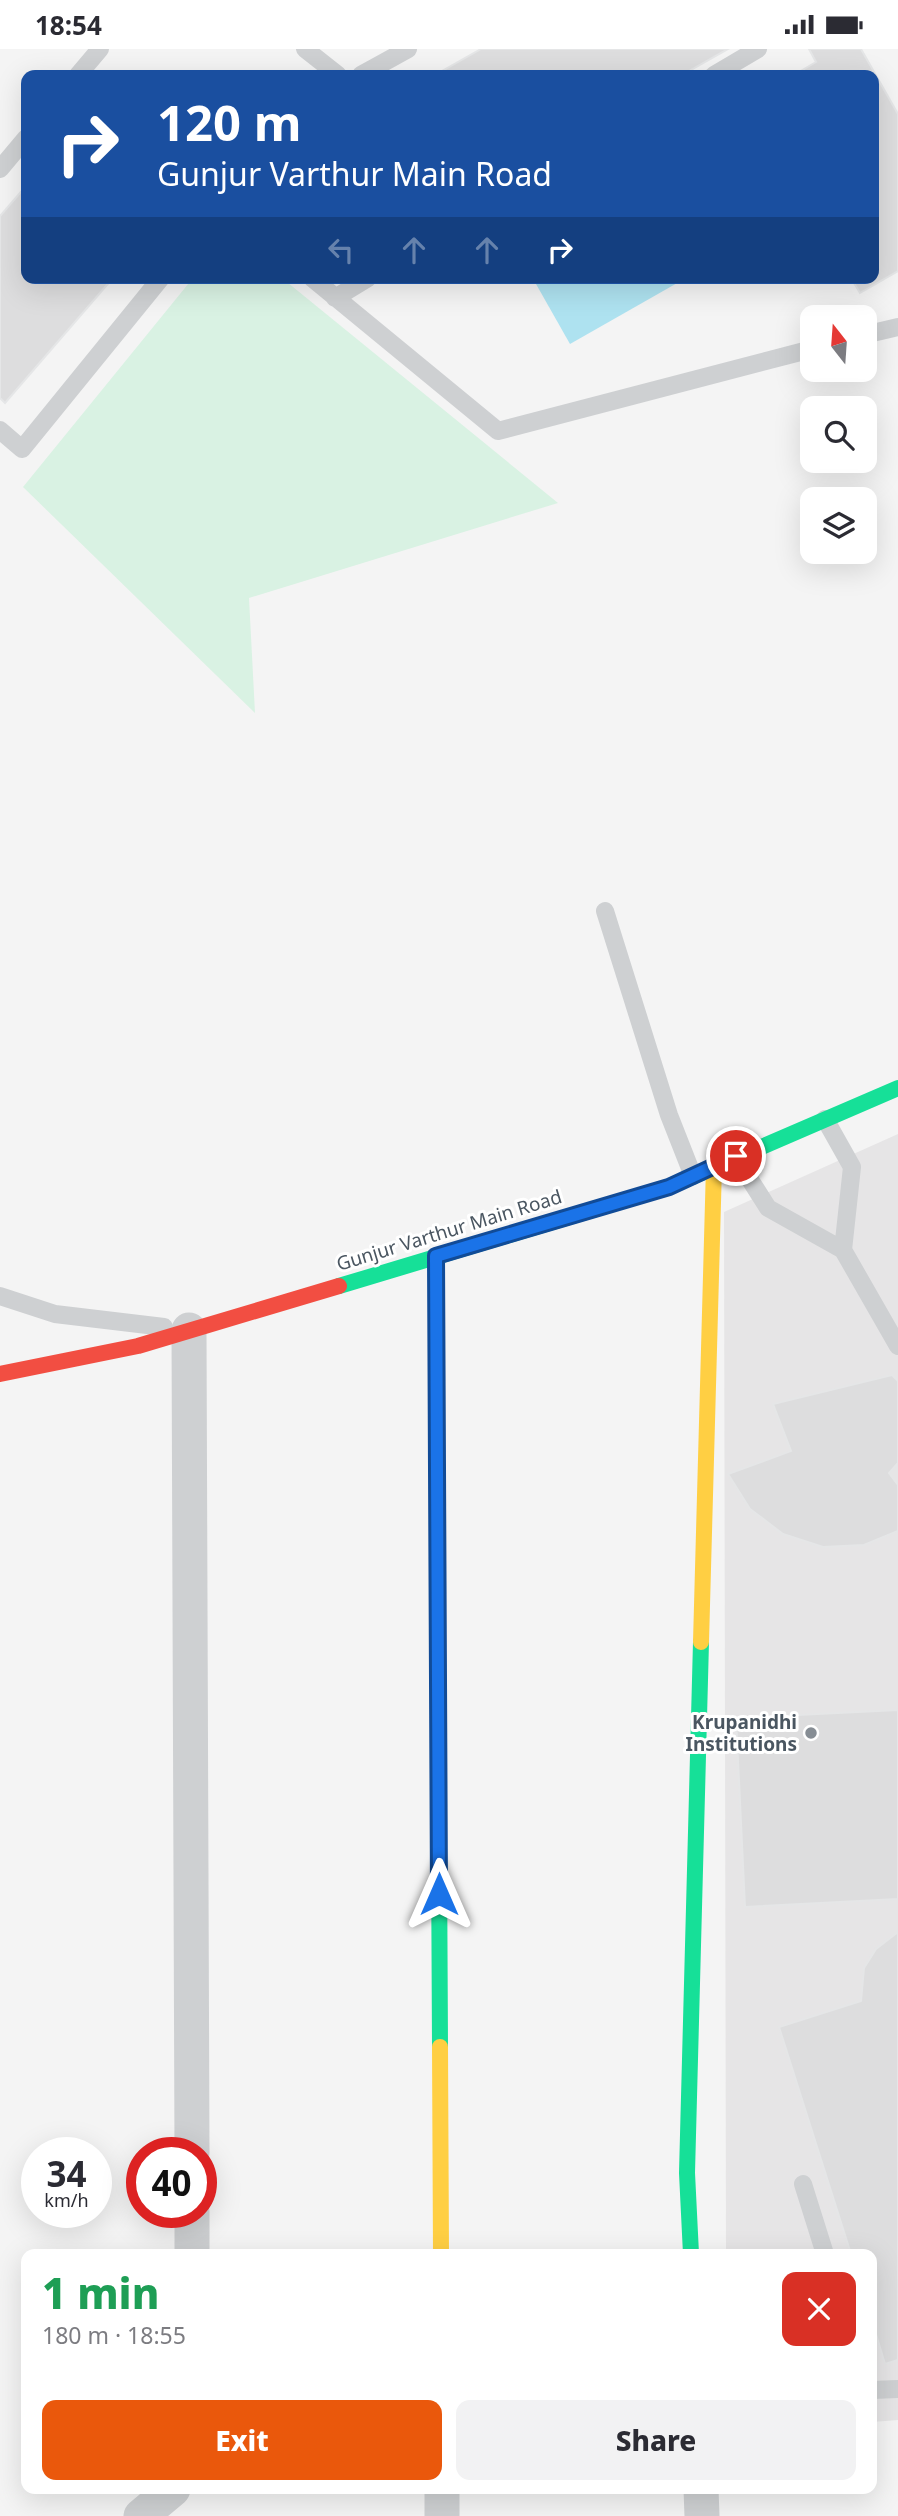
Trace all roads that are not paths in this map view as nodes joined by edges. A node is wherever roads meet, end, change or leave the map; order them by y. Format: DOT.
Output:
graph roads {
  1 [pos="100,49"];
  2 [pos="305,49"];
  3 [pos="408,49"];
  4 [pos="758,49"];
  5 [pos="82,70"];
  6 [pos="332,70"];
  7 [pos="370,70"];
  8 [pos="722,70"];
  9 [pos="21,144"];
  10 [pos="0,169"];
  11 [pos="156,284"];
  12 [pos="319,284"];
  13 [pos="358,284"];
  14 [pos="335,297"];
  15 [pos="898,327"];
  16 [pos="877,332"];
  17 [pos="800,352"];
  18 [pos="0,430"];
  19 [pos="605,911"];
  20 [pos="898,1088"];
  21 [pos="825,1119"];
  22 [pos="736,1156"];
  23 [pos="715,1166"];
  24 [pos="693,1176"];
  25 [pos="843,1250"];
  26 [pos="436,1256"];
  27 [pos="0,1296"];
  28 [pos="189,1330"];
  29 [pos="898,1346"];
  30 [pos="0,1374"];
  31 [pos="192,2137"];
  32 [pos="803,2184"];
  33 [pos="192,2228"];
  34 [pos="192,2249"];
  35 [pos="440,2249"];
  36 [pos="691,2249"];
  37 [pos="823,2249"];
  38 [pos="898,2389"];
  39 [pos="877,2390"];
  40 [pos="167,2494"];
  41 [pos="442,2494"];
  42 [pos="701,2494"];
  43 [pos="141,2516"];
  44 [pos="442,2516"];
  45 [pos="702,2516"];
  1 -- 5 [label="lane"];
  2 -- 6 [label="lane"];
  3 -- 7 [label="lane"];
  4 -- 8 [label="lane"];
  9 -- 10 [label="lane"];
  11 -- 18 [label="lane"];
  12 -- 14 [label="lane"];
  13 -- 14 [label="lane"];
  14 -- 17 [label="lane"];
  15 -- 16 [label="lane"];
  19 -- 24 [label="lane"];
  20 -- 21 [label="street, Gunjur Varthur Main Road"];
  21 -- 22 [label="street, Gunjur Varthur Main Road"];
  21 -- 25 [label="lane"];
  22 -- 23 [label="street, Gunjur Varthur Main Road"];
  22 -- 25 [label="lane"];
  23 -- 24 [label="street, Gunjur Varthur Main Road"];
  23 -- 36 [label="street"];
  24 -- 26 [label="street, Gunjur Varthur Main Road"];
  25 -- 29 [label="lane"];
  26 -- 28 [label="street, Gunjur Varthur Main Road"];
  26 -- 35 [label="street"];
  27 -- 28 [label="lane"];
  28 -- 30 [label="street, Gunjur Varthur Main Road"];
  28 -- 31 [label="street"];
  32 -- 37 [label="lane"];
  33 -- 34 [label="street"];
  38 -- 39 [label="lane"];
  40 -- 43 [label="street"];
  41 -- 44 [label="street"];
  42 -- 45 [label="street"];
}
